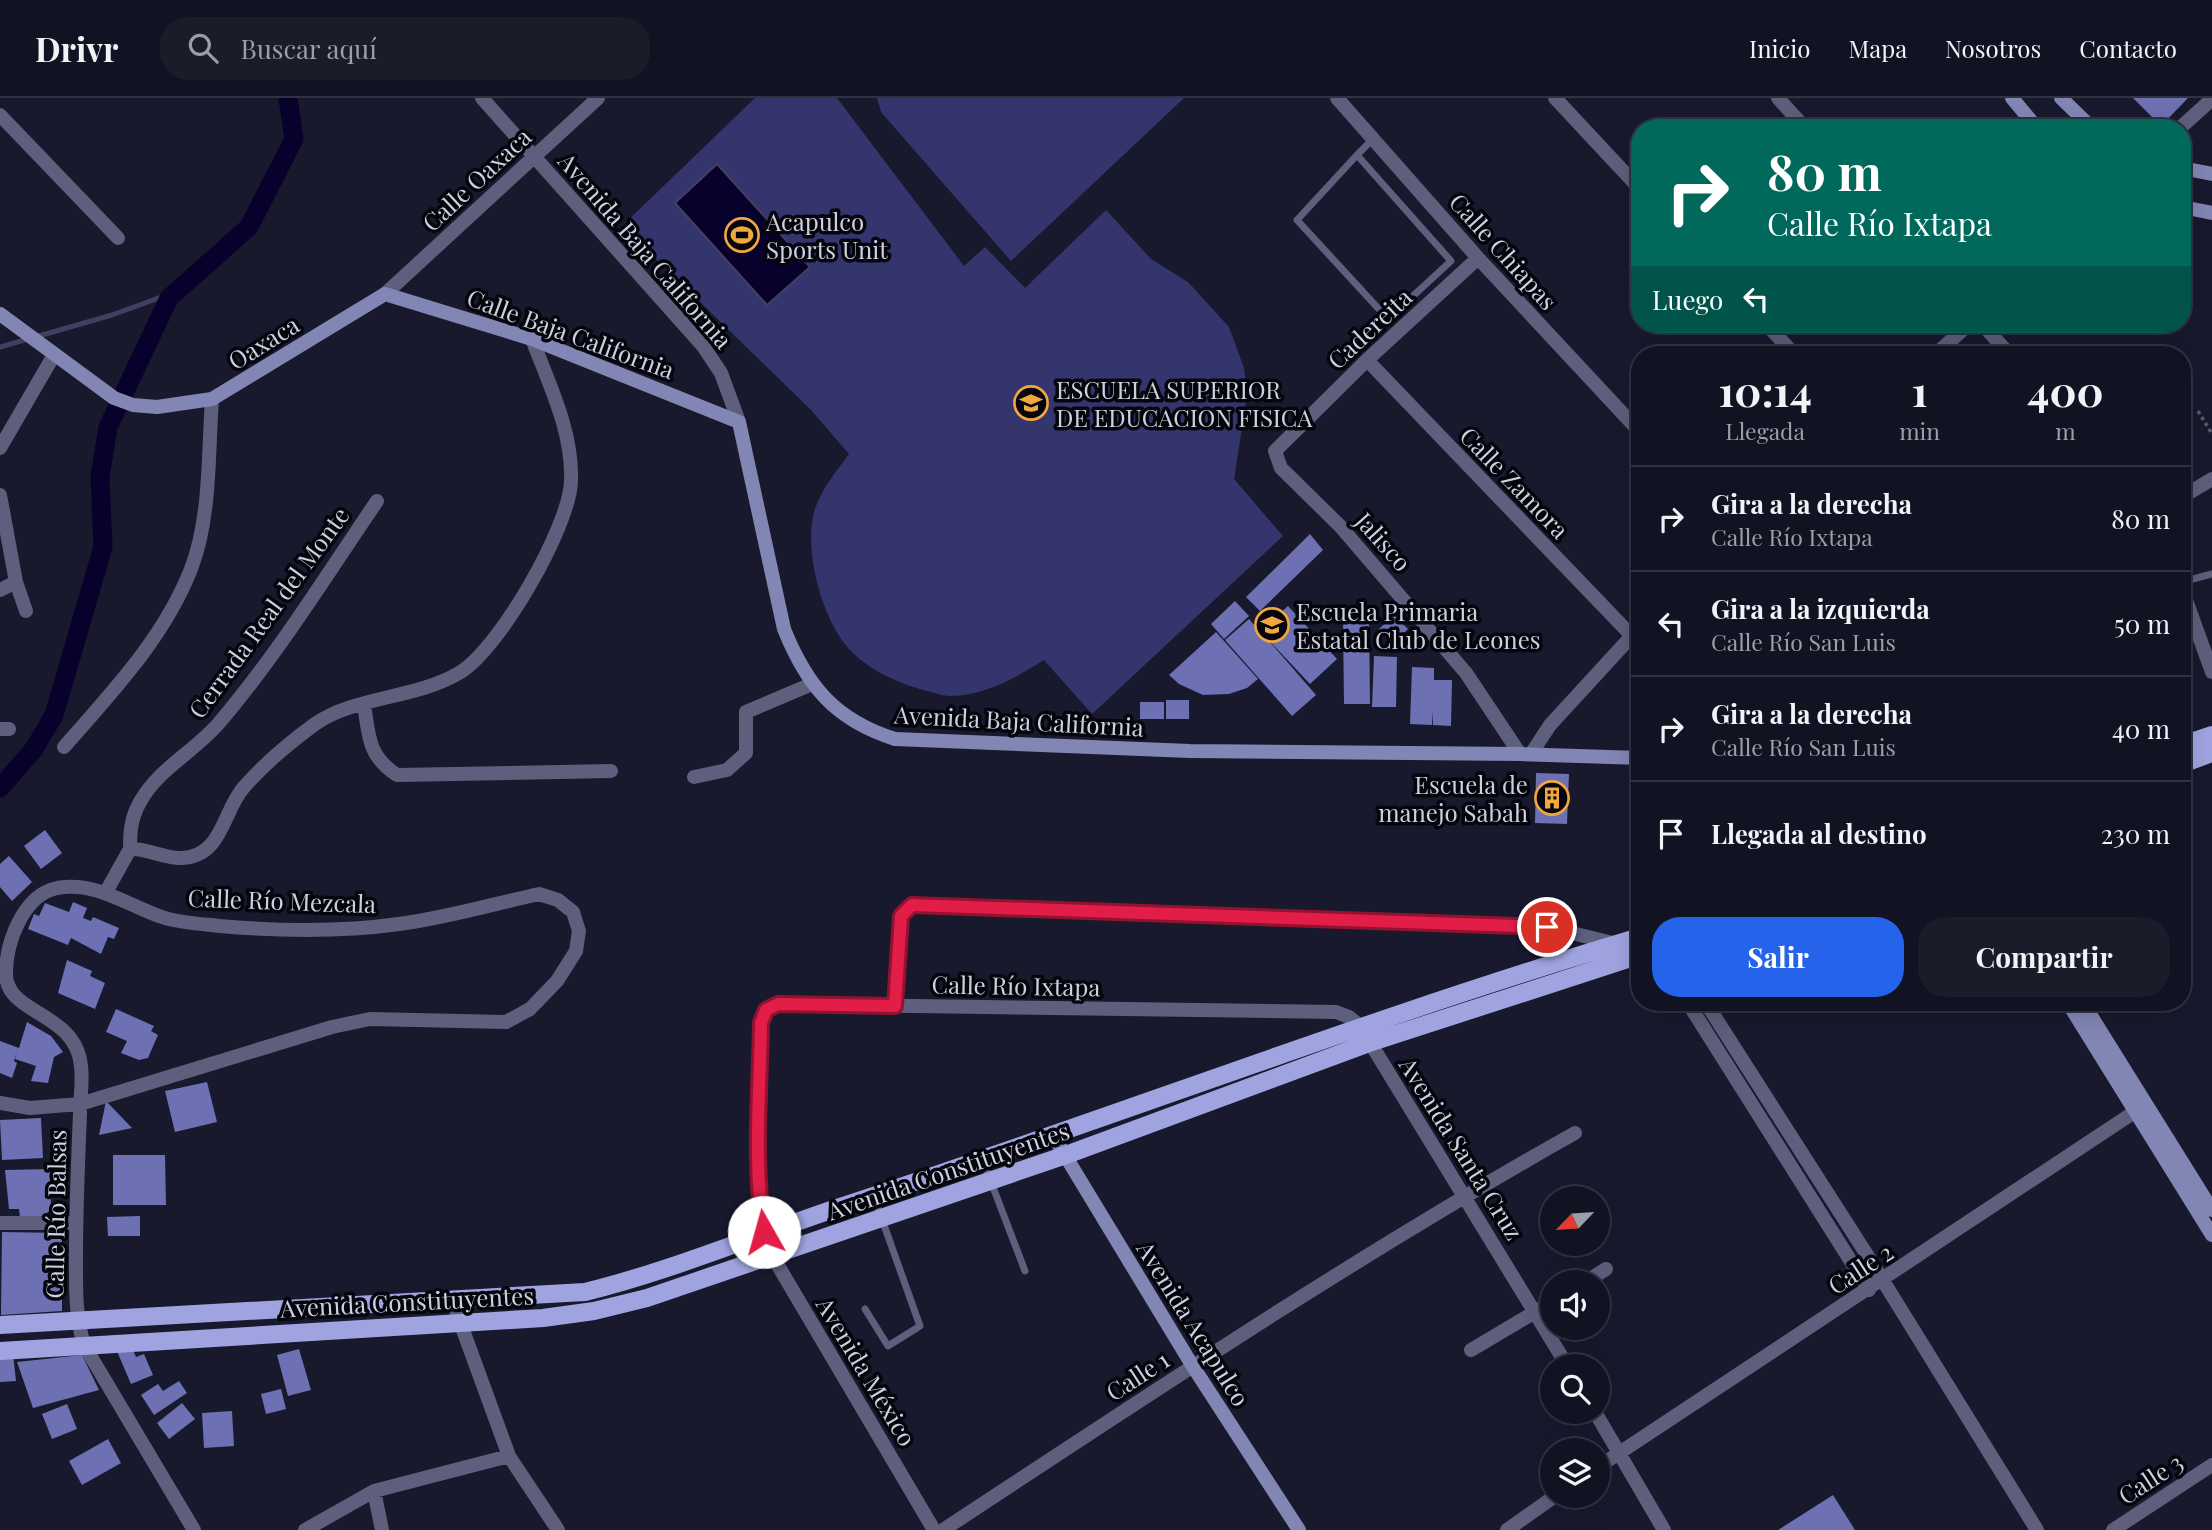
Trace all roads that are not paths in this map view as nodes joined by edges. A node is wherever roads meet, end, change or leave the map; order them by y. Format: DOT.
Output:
graph roads {
  1 [pos="482,98"];
  2 [pos="598,98"];
  3 [pos="1337,98"];
  4 [pos="1555,98"];
  5 [pos="1778,98"];
  6 [pos="2012,98"];
  7 [pos="2061,98"];
  8 [pos="2212,99"];
  9 [pos="0,115"];
  10 [pos="1797,119"];
  11 [pos="2030,119"];
  12 [pos="2083,119"];
  13 [pos="2190,119"];
  14 [pos="1373,139"];
  15 [pos="1357,155"];
  16 [pos="535,156"];
  17 [pos="2191,170"];
  18 [pos="2212,174"];
  19 [pos="1631,179"];
  20 [pos="2191,209"];
  21 [pos="2212,213"];
  22 [pos="118,238"];
  23 [pos="1478,258"];
  24 [pos="385,294"];
  25 [pos="0,314"];
  26 [pos="1774,333"];
  27 [pos="1959,333"];
  28 [pos="1990,333"];
  29 [pos="532,339"];
  30 [pos="1787,346"];
  31 [pos="1945,346"];
  32 [pos="2002,346"];
  33 [pos="48,351"];
  34 [pos="1367,360"];
  35 [pos="212,399"];
  36 [pos="739,422"];
  37 [pos="1631,422"];
  38 [pos="0,449"];
  39 [pos="1281,468"];
  40 [pos="2212,480"];
  41 [pos="2191,492"];
  42 [pos="0,495"];
  43 [pos="377,501"];
  44 [pos="2212,574"];
  45 [pos="2191,580"];
  46 [pos="16,582"];
  47 [pos="0,590"];
  48 [pos="26,611"];
  49 [pos="2191,614"];
  50 [pos="1631,627"];
  51 [pos="1631,635"];
  52 [pos="2212,672"];
  53 [pos="812,684"];
  54 [pos="364,704"];
  55 [pos="2212,735"];
  56 [pos="2191,742"];
  57 [pos="64,747"];
  58 [pos="2212,753"];
  59 [pos="1525,754"];
  60 [pos="1631,758"];
  61 [pos="2191,761"];
  62 [pos="611,771"];
  63 [pos="694,777"];
  64 [pos="130,849"];
  65 [pos="106,892"];
  66 [pos="1631,940"];
  67 [pos="1618,944"];
  68 [pos="1631,952"];
  69 [pos="1631,958"];
  70 [pos="895,1006"];
  71 [pos="1693,1011"];
  72 [pos="1711,1011"];
  73 [pos="2074,1011"];
  74 [pos="2087,1011"];
  75 [pos="1360,1026"];
  76 [pos="1369,1043"];
  77 [pos="0,1103"];
  78 [pos="80,1104"];
  79 [pos="2141,1107"];
  80 [pos="1575,1133"];
  81 [pos="1054,1137"];
  82 [pos="1066,1155"];
  83 [pos="982,1160"];
  84 [pos="990,1181"];
  85 [pos="874,1196"];
  86 [pos="1466,1196"];
  87 [pos="2212,1210"];
  88 [pos="881,1218"];
  89 [pos="0,1223"];
  90 [pos="76,1223"];
  91 [pos="764,1232"];
  92 [pos="2212,1235"];
  93 [pos="773,1256"];
  94 [pos="1025,1270"];
  95 [pos="1882,1282"];
  96 [pos="1868,1290"];
  97 [pos="453,1300"];
  98 [pos="865,1309"];
  99 [pos="1540,1310"];
  100 [pos="1536,1312"];
  101 [pos="76,1321"];
  102 [pos="461,1324"];
  103 [pos="0,1325"];
  104 [pos="83,1345"];
  105 [pos="1471,1350"];
  106 [pos="0,1351"];
  107 [pos="1560,1354"];
  108 [pos="1192,1366"];
  109 [pos="1602,1424"];
  110 [pos="1619,1452"];
  111 [pos="509,1456"];
  112 [pos="1610,1458"];
  113 [pos="2212,1465"];
  114 [pos="374,1491"];
  115 [pos="1540,1507"];
  116 [pos="194,1530"];
  117 [pos="305,1530"];
  118 [pos="382,1530"];
  119 [pos="558,1530"];
  120 [pos="934,1530"];
  121 [pos="943,1530"];
  122 [pos="1299,1530"];
  123 [pos="1507,1530"];
  124 [pos="1664,1530"];
  125 [pos="2037,1530"];
  126 [pos="2113,1530"];
  1 -- 16 [label="street, Avenida Baja California"];
  2 -- 16 [label="street, Calle Oaxaca"];
  3 -- 14 [label="street, Calle Chiapas"];
  4 -- 19 [label="street"];
  5 -- 10 [label="street"];
  6 -- 11 [label="main road"];
  7 -- 12 [label="main road"];
  8 -- 13 [label="street"];
  9 -- 22 [label="street"];
  14 -- 15 [label="lane"];
  14 -- 23 [label="street, Calle Chiapas"];
  15 -- 15 [label="lane"];
  16 -- 24 [label="street, Calle Oaxaca"];
  16 -- 36 [label="street, Avenida Baja California"];
  17 -- 18 [label="main road"];
  20 -- 21 [label="main road"];
  23 -- 34 [label="street, Cadereita"];
  23 -- 37 [label="street, Calle Chiapas"];
  24 -- 29 [label="main road, Calle Baja California"];
  24 -- 35 [label="main road, Oaxaca"];
  25 -- 33 [label="main road"];
  26 -- 30 [label="street"];
  27 -- 31 [label="street"];
  28 -- 32 [label="street"];
  29 -- 36 [label="main road, Calle Baja California"];
  29 -- 54 [label="street"];
  33 -- 35 [label="main road, Oaxaca"];
  33 -- 38 [label="street"];
  34 -- 39 [label="street, Cadereita"];
  34 -- 50 [label="street, Calle Zamora"];
  35 -- 57 [label="street"];
  36 -- 53 [label="main road, Avenida Baja California"];
  39 -- 59 [label="street, Jalisco"];
  40 -- 41 [label="street"];
  42 -- 46 [label="street"];
  43 -- 64 [label="street, Cerrada Real del Monte"];
  44 -- 45 [label="lane"];
  46 -- 47 [label="street"];
  46 -- 48 [label="street"];
  49 -- 52 [label="street"];
  51 -- 59 [label="street"];
  53 -- 59 [label="main road, Avenida Baja California"];
  53 -- 63 [label="street"];
  54 -- 62 [label="street"];
  54 -- 64 [label="street"];
  55 -- 56 [label="main road"];
  58 -- 61 [label="main road"];
  59 -- 60 [label="main road, Avenida Baja California"];
  64 -- 65 [label="street"];
  65 -- 78 [label="street, Calle Río Mezcala"];
  65 -- 78 [label="street, Calle Río Mezcala"];
  66 -- 67 [label="main road, Avenida Constituyentes"];
  67 -- 68 [label="street"];
  67 -- 70 [label="street"];
  67 -- 75 [label="main road, Avenida Constituyentes"];
  69 -- 76 [label="main road, Avenida Constituyentes"];
  70 -- 75 [label="street, Calle Río Ixtapa"];
  70 -- 91 [label="street, Calle Río Ixtapa"];
  71 -- 96 [label="street"];
  72 -- 95 [label="street"];
  73 -- 79 [label="main road"];
  74 -- 79 [label="main road"];
  75 -- 76 [label="street, Avenida Santa Cruz"];
  75 -- 81 [label="main road, Avenida Constituyentes"];
  76 -- 82 [label="main road, Avenida Constituyentes"];
  76 -- 86 [label="street, Avenida Santa Cruz"];
  77 -- 78 [label="street, Calle Río Balsas"];
  78 -- 90 [label="street, Calle Río Balsas"];
  79 -- 87 [label="main road"];
  79 -- 92 [label="main road"];
  79 -- 95 [label="street, Calle 2"];
  80 -- 86 [label="street, Calle 1"];
  81 -- 82 [label="main road, Avenida Acapulco"];
  81 -- 83 [label="main road, Avenida Constituyentes"];
  82 -- 84 [label="main road, Avenida Constituyentes"];
  82 -- 108 [label="main road, Avenida Acapulco"];
  83 -- 84 [label="lane"];
  83 -- 85 [label="main road, Avenida Constituyentes"];
  84 -- 88 [label="main road, Avenida Constituyentes"];
  84 -- 94 [label="lane"];
  85 -- 88 [label="lane"];
  85 -- 91 [label="main road, Avenida Constituyentes"];
  86 -- 100 [label="street, Avenida Santa Cruz"];
  86 -- 108 [label="street, Calle 1"];
  88 -- 93 [label="main road, Avenida Constituyentes"];
  88 -- 98 [label="lane"];
  89 -- 90 [label="street"];
  90 -- 101 [label="street, Calle Río Balsas"];
  91 -- 93 [label="street, Avenida México"];
  91 -- 97 [label="main road, Avenida Constituyentes"];
  93 -- 102 [label="main road, Avenida Constituyentes"];
  93 -- 120 [label="street, Avenida México"];
  95 -- 96 [label="street, Calle 2"];
  95 -- 125 [label="street"];
  96 -- 110 [label="street, Calle 2"];
  97 -- 101 [label="main road, Avenida Constituyentes"];
  97 -- 102 [label="street"];
  99 -- 100 [label="street"];
  100 -- 105 [label="street"];
  100 -- 107 [label="street, Avenida Santa Cruz"];
  101 -- 103 [label="main road, Avenida Constituyentes"];
  101 -- 104 [label="street, Calle Río Balsas"];
  102 -- 104 [label="main road, Avenida Constituyentes"];
  102 -- 111 [label="street"];
  104 -- 106 [label="main road, Avenida Constituyentes"];
  104 -- 116 [label="street, Calle Río Balsas"];
  108 -- 121 [label="street, Calle 1"];
  108 -- 122 [label="main road, Avenida Acapulco"];
  109 -- 110 [label="street"];
  110 -- 112 [label="street, Calle 2"];
  110 -- 124 [label="street"];
  111 -- 114 [label="street"];
  111 -- 119 [label="street"];
  113 -- 126 [label="street, Calle 3"];
  114 -- 117 [label="street"];
  114 -- 118 [label="street"];
  115 -- 123 [label="street"];
}
